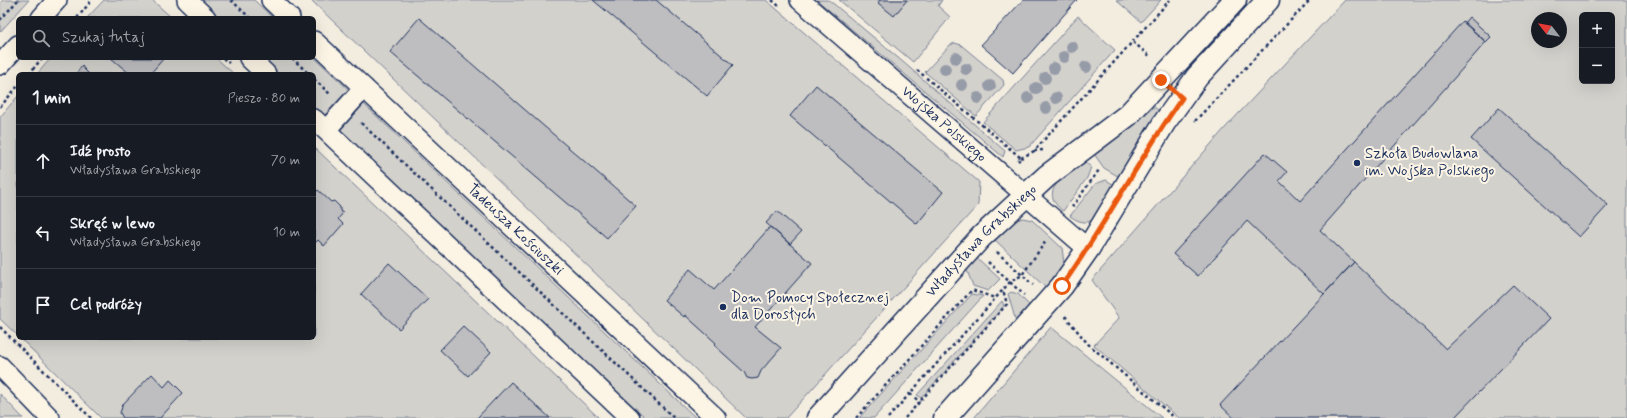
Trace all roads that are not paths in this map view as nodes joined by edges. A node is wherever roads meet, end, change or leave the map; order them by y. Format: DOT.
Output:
graph roads {
  1 [pos="57,0"];
  2 [pos="187,0"];
  3 [pos="271,0"];
  4 [pos="800,0"];
  5 [pos="1235,0"];
  6 [pos="1268,0"];
  7 [pos="43,16"];
  8 [pos="204,16"];
  9 [pos="288,16"];
  10 [pos="316,43"];
  11 [pos="16,47"];
  12 [pos="251,60"];
  13 [pos="0,66"];
  14 [pos="264,72"];
  15 [pos="1161,80"];
  16 [pos="364,88"];
  17 [pos="1182,98"];
  18 [pos="320,125"];
  19 [pos="1026,194"];
  20 [pos="1088,249"];
  21 [pos="0,366"];
  22 [pos="50,418"];
  23 [pos="630,418"];
  24 [pos="716,418"];
  25 [pos="818,418"];
  26 [pos="945,418"];
  1 -- 7 [label="street"];
  2 -- 8 [label="street"];
  3 -- 9 [label="street"];
  4 -- 19 [label="street, Wojska Polskiego"];
  5 -- 15 [label="street, Władysława Grabskiego"];
  6 -- 17 [label="street"];
  10 -- 16 [label="street, Tadeusza Kościuszki"];
  11 -- 13 [label="street"];
  12 -- 14 [label="street"];
  15 -- 17 [label="street"];
  15 -- 19 [label="street, Władysława Grabskiego"];
  16 -- 18 [label="street"];
  16 -- 24 [label="street, Tadeusza Kościuszki"];
  17 -- 20 [label="street"];
  18 -- 23 [label="street"];
  19 -- 20 [label="street, Wojska Polskiego"];
  19 -- 25 [label="street, Władysława Grabskiego"];
  20 -- 26 [label="street"];
  21 -- 22 [label="street"];
}
